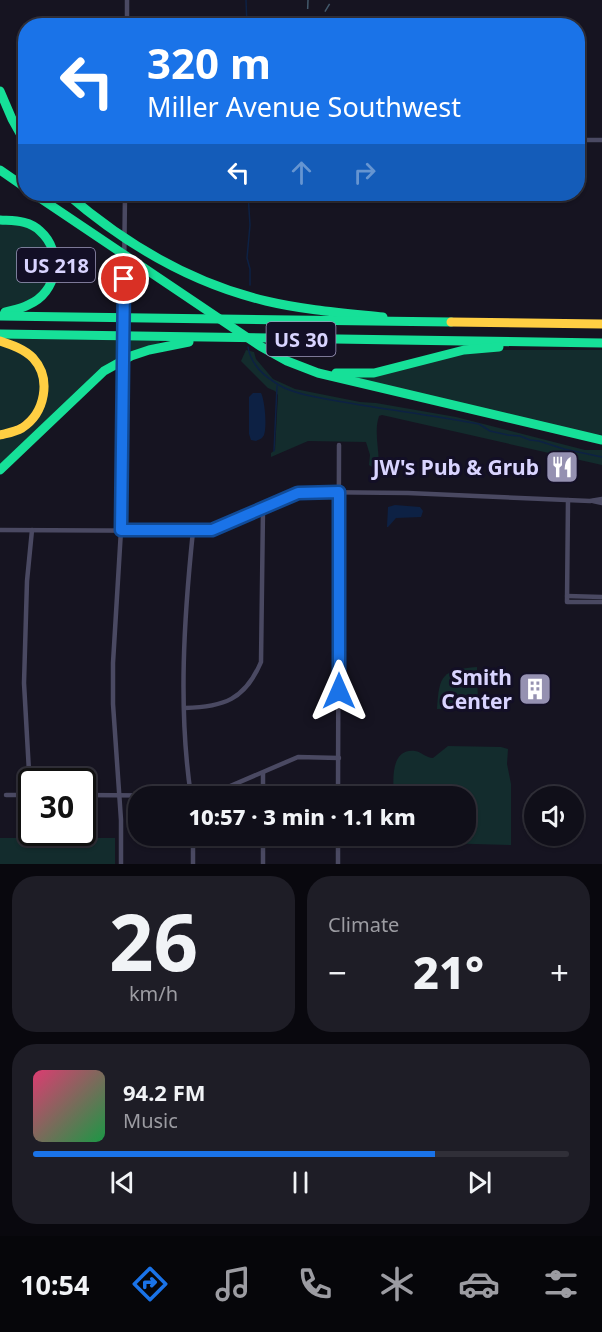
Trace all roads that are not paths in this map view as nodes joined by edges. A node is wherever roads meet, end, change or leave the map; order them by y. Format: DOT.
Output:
graph roads {
  1 [pos="127,0"];
  2 [pos="127,18"];
  3 [pos="0,91"];
  4 [pos="18,130"];
  5 [pos="585,140"];
  6 [pos="602,140"];
  7 [pos="0,170"];
  8 [pos="18,182"];
  9 [pos="44,201"];
  10 [pos="75,201"];
  11 [pos="125,201"];
  12 [pos="0,220"];
  13 [pos="0,314"];
  14 [pos="442,323"];
  15 [pos="602,324"];
  16 [pos="0,334"];
  17 [pos="275,339"];
  18 [pos="0,341"];
  19 [pos="558,343"];
  20 [pos="602,344"];
  21 [pos="310,369"];
  22 [pos="0,435"];
  23 [pos="602,440"];
  24 [pos="339,445"];
  25 [pos="0,470"];
  26 [pos="339,492"];
  27 [pos="568,500"];
  28 [pos="602,501"];
  29 [pos="262,509"];
  30 [pos="0,530"];
  31 [pos="32,530"];
  32 [pos="121,530"];
  33 [pos="193,531"];
  34 [pos="602,597"];
  35 [pos="567,599"];
  36 [pos="602,602"];
  37 [pos="185,708"];
  38 [pos="339,758"];
  39 [pos="29,768"];
  40 [pos="262,773"];
  41 [pos="190,786"];
  42 [pos="233,786"];
  43 [pos="263,786"];
  44 [pos="338,786"];
  45 [pos="6,795"];
  46 [pos="18,795"];
  47 [pos="96,795"];
  48 [pos="119,795"];
  49 [pos="128,795"];
  50 [pos="192,846"];
  51 [pos="263,846"];
  52 [pos="338,846"];
  53 [pos="121,864"];
  54 [pos="193,864"];
  55 [pos="263,864"];
  56 [pos="338,864"];
  1 -- 2 [label="street"];
  3 -- 4 [label="highway"];
  5 -- 6 [label="street"];
  7 -- 8 [label="highway"];
  9 -- 21 [label="highway"];
  10 -- 14 [label="highway"];
  11 -- 32 [label="street"];
  12 -- 13 [label="highway, US 218"];
  13 -- 14 [label="highway, US 30"];
  14 -- 15 [label="highway, US 30"];
  16 -- 17 [label="highway, US 30"];
  17 -- 19 [label="highway, US 30"];
  17 -- 25 [label="highway"];
  18 -- 22 [label="highway"];
  19 -- 20 [label="highway, US 30"];
  19 -- 21 [label="highway"];
  21 -- 23 [label="highway"];
  24 -- 26 [label="street"];
  26 -- 27 [label="street"];
  26 -- 29 [label="street"];
  26 -- 38 [label="street"];
  27 -- 28 [label="street"];
  27 -- 35 [label="street"];
  29 -- 33 [label="street"];
  29 -- 37 [label="street"];
  30 -- 31 [label="street"];
  31 -- 32 [label="street"];
  31 -- 39 [label="street"];
  32 -- 33 [label="street"];
  32 -- 48 [label="street"];
  33 -- 37 [label="street"];
  34 -- 35 [label="street"];
  35 -- 36 [label="street"];
  37 -- 41 [label="street"];
  38 -- 40 [label="street"];
  38 -- 44 [label="street"];
  40 -- 42 [label="street"];
  40 -- 43 [label="street"];
  45 -- 46 [label="street"];
  47 -- 48 [label="street"];
  48 -- 49 [label="street"];
  48 -- 53 [label="street"];
  50 -- 54 [label="street"];
  51 -- 55 [label="street"];
  52 -- 56 [label="street"];
}
